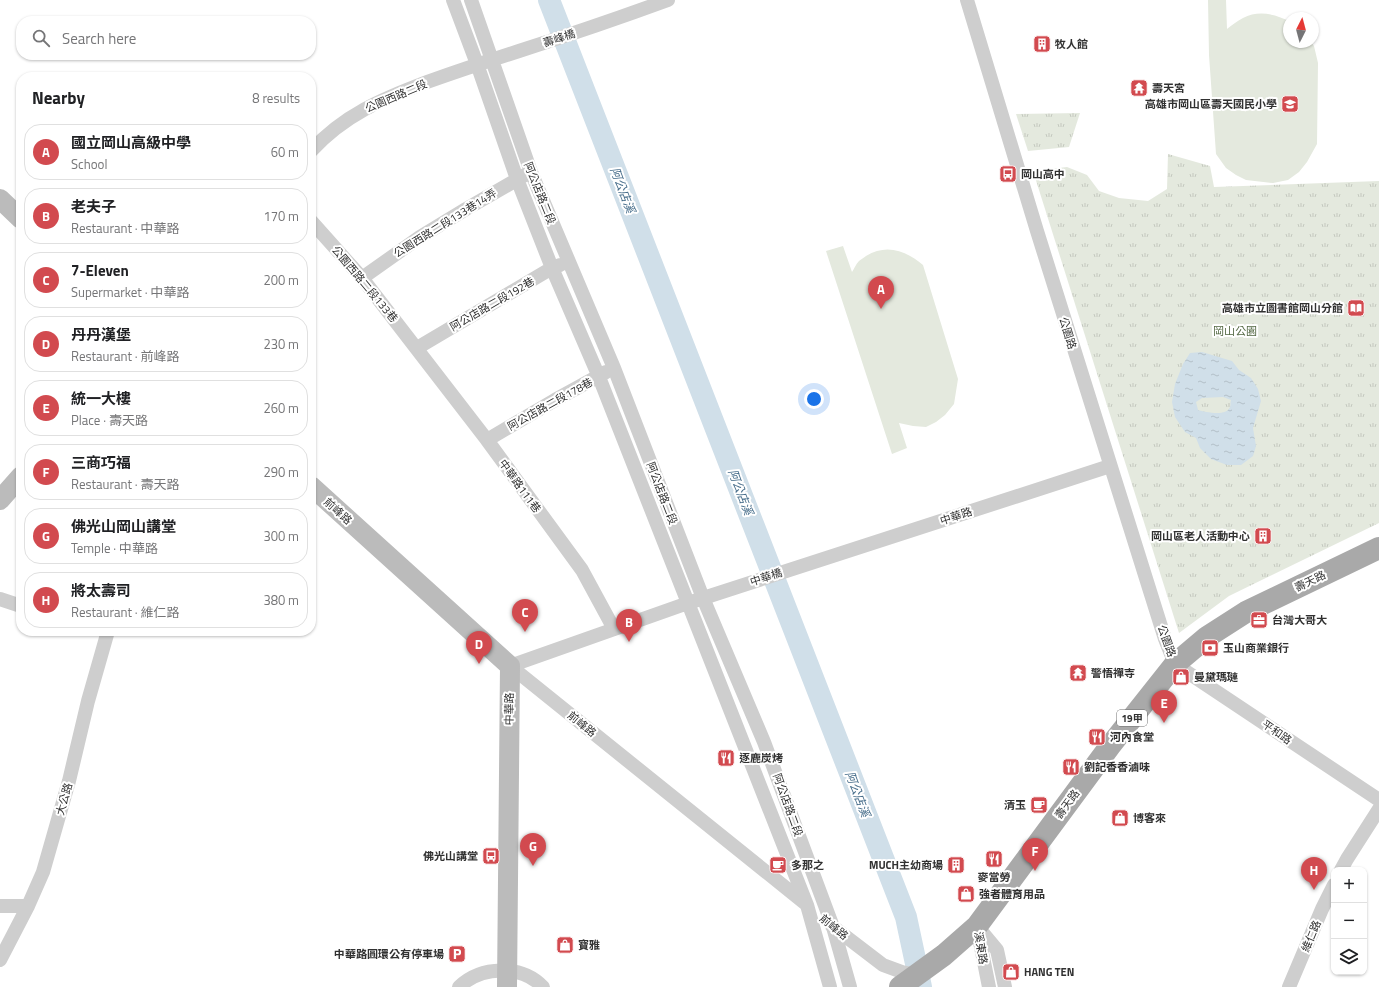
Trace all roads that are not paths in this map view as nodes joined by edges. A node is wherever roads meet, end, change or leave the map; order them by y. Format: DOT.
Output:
graph roads {
  1 [pos="453,0"];
  2 [pos="471,0"];
  3 [pos="668,0"];
  4 [pos="968,0"];
  5 [pos="492,60"];
  6 [pos="477,64"];
  7 [pos="316,146"];
  8 [pos="531,172"];
  9 [pos="517,179"];
  10 [pos="0,199"];
  11 [pos="16,214"];
  12 [pos="316,227"];
  13 [pos="568,262"];
  14 [pos="552,268"];
  15 [pos="362,278"];
  16 [pos="417,348"];
  17 [pos="614,368"];
  18 [pos="599,376"];
  19 [pos="487,440"];
  20 [pos="1110,466"];
  21 [pos="16,482"];
  22 [pos="658,485"];
  23 [pos="316,491"];
  24 [pos="645,491"];
  25 [pos="0,500"];
  26 [pos="1379,548"];
  27 [pos="801,566"];
  28 [pos="703,598"];
  29 [pos="0,599"];
  30 [pos="688,603"];
  31 [pos="16,604"];
  32 [pos="614,629"];
  33 [pos="103,636"];
  34 [pos="1174,664"];
  35 [pos="510,666"];
  36 [pos="764,742"];
  37 [pos="747,750"];
  38 [pos="1379,800"];
  39 [pos="1379,809"];
  40 [pos="1343,867"];
  41 [pos="1331,891"];
  42 [pos="807,905"];
  43 [pos="0,906"];
  44 [pos="28,906"];
  45 [pos="977,926"];
  46 [pos="833,927"];
  47 [pos="0,960"];
  48 [pos="507,979"];
  49 [pos="909,981"];
  50 [pos="459,987"];
  51 [pos="543,987"];
  52 [pos="830,987"];
  53 [pos="850,987"];
  54 [pos="989,987"];
  55 [pos="1005,987"];
  56 [pos="1289,987"];
  1 -- 6 [label="street, 阿公店路二段"];
  2 -- 5 [label="street, 阿公店路二段"];
  3 -- 5 [label="street, 壽峰橋"];
  4 -- 20 [label="street, 公園路"];
  5 -- 6 [label="street, 公園西路二段"];
  5 -- 8 [label="street, 阿公店路二段"];
  6 -- 7 [label="street, 公園西路二段"];
  6 -- 9 [label="street, 阿公店路二段"];
  8 -- 9 [label="street, 公園西路二段133巷14弄"];
  8 -- 13 [label="street, 阿公店路二段"];
  9 -- 14 [label="street, 阿公店路二段"];
  9 -- 15 [label="street, 公園西路二段133巷14弄"];
  10 -- 11 [label="main road"];
  12 -- 15 [label="street, 公園西路二段133巷"];
  13 -- 14 [label="street, 阿公店路二段192巷"];
  13 -- 17 [label="street, 阿公店路二段"];
  14 -- 16 [label="street, 阿公店路二段192巷"];
  14 -- 18 [label="street, 阿公店路二段"];
  15 -- 16 [label="street, 公園西路二段133巷"];
  16 -- 19 [label="street, 中華路111巷"];
  17 -- 18 [label="street, 阿公店路二段178巷"];
  17 -- 22 [label="street, 阿公店路二段"];
  18 -- 19 [label="street, 阿公店路二段178巷"];
  18 -- 24 [label="street, 阿公店路二段"];
  19 -- 32 [label="street, 中華路111巷"];
  20 -- 27 [label="street, 中華路"];
  20 -- 34 [label="street, 公園路"];
  21 -- 25 [label="main road"];
  22 -- 24 [label="street"];
  22 -- 28 [label="street, 阿公店路二段"];
  23 -- 35 [label="main road, 前峰路"];
  24 -- 30 [label="street, 阿公店路二段"];
  26 -- 34 [label="main road, 壽天路 / 19甲"];
  27 -- 28 [label="street, 中華橋"];
  28 -- 30 [label="street"];
  28 -- 36 [label="street, 阿公店路二段"];
  29 -- 31 [label="street"];
  30 -- 32 [label="street"];
  30 -- 37 [label="street, 阿公店路二段"];
  32 -- 35 [label="street"];
  33 -- 44 [label="street, 大公路"];
  34 -- 38 [label="street, 平和路"];
  34 -- 45 [label="main road, 壽天路 / 19甲"];
  35 -- 42 [label="street, 前峰路"];
  35 -- 48 [label="main road, 中華路"];
  36 -- 37 [label="street"];
  36 -- 46 [label="street, 阿公店路二段"];
  37 -- 42 [label="street, 阿公店路二段"];
  39 -- 40 [label="street"];
  41 -- 56 [label="street, 維仁路"];
  42 -- 46 [label="street, 前峰路"];
  42 -- 52 [label="street, 阿公店路二段"];
  43 -- 44 [label="street"];
  44 -- 47 [label="street, 大公路"];
  45 -- 49 [label="main road, 壽天路 / 19甲"];
  45 -- 54 [label="street, 溪東路"];
  45 -- 55 [label="street, 溪東路"];
  46 -- 49 [label="street, 前峰路"];
  46 -- 53 [label="street, 阿公店路二段"];
  48 -- 50 [label="street"];
  48 -- 51 [label="street"];
}
